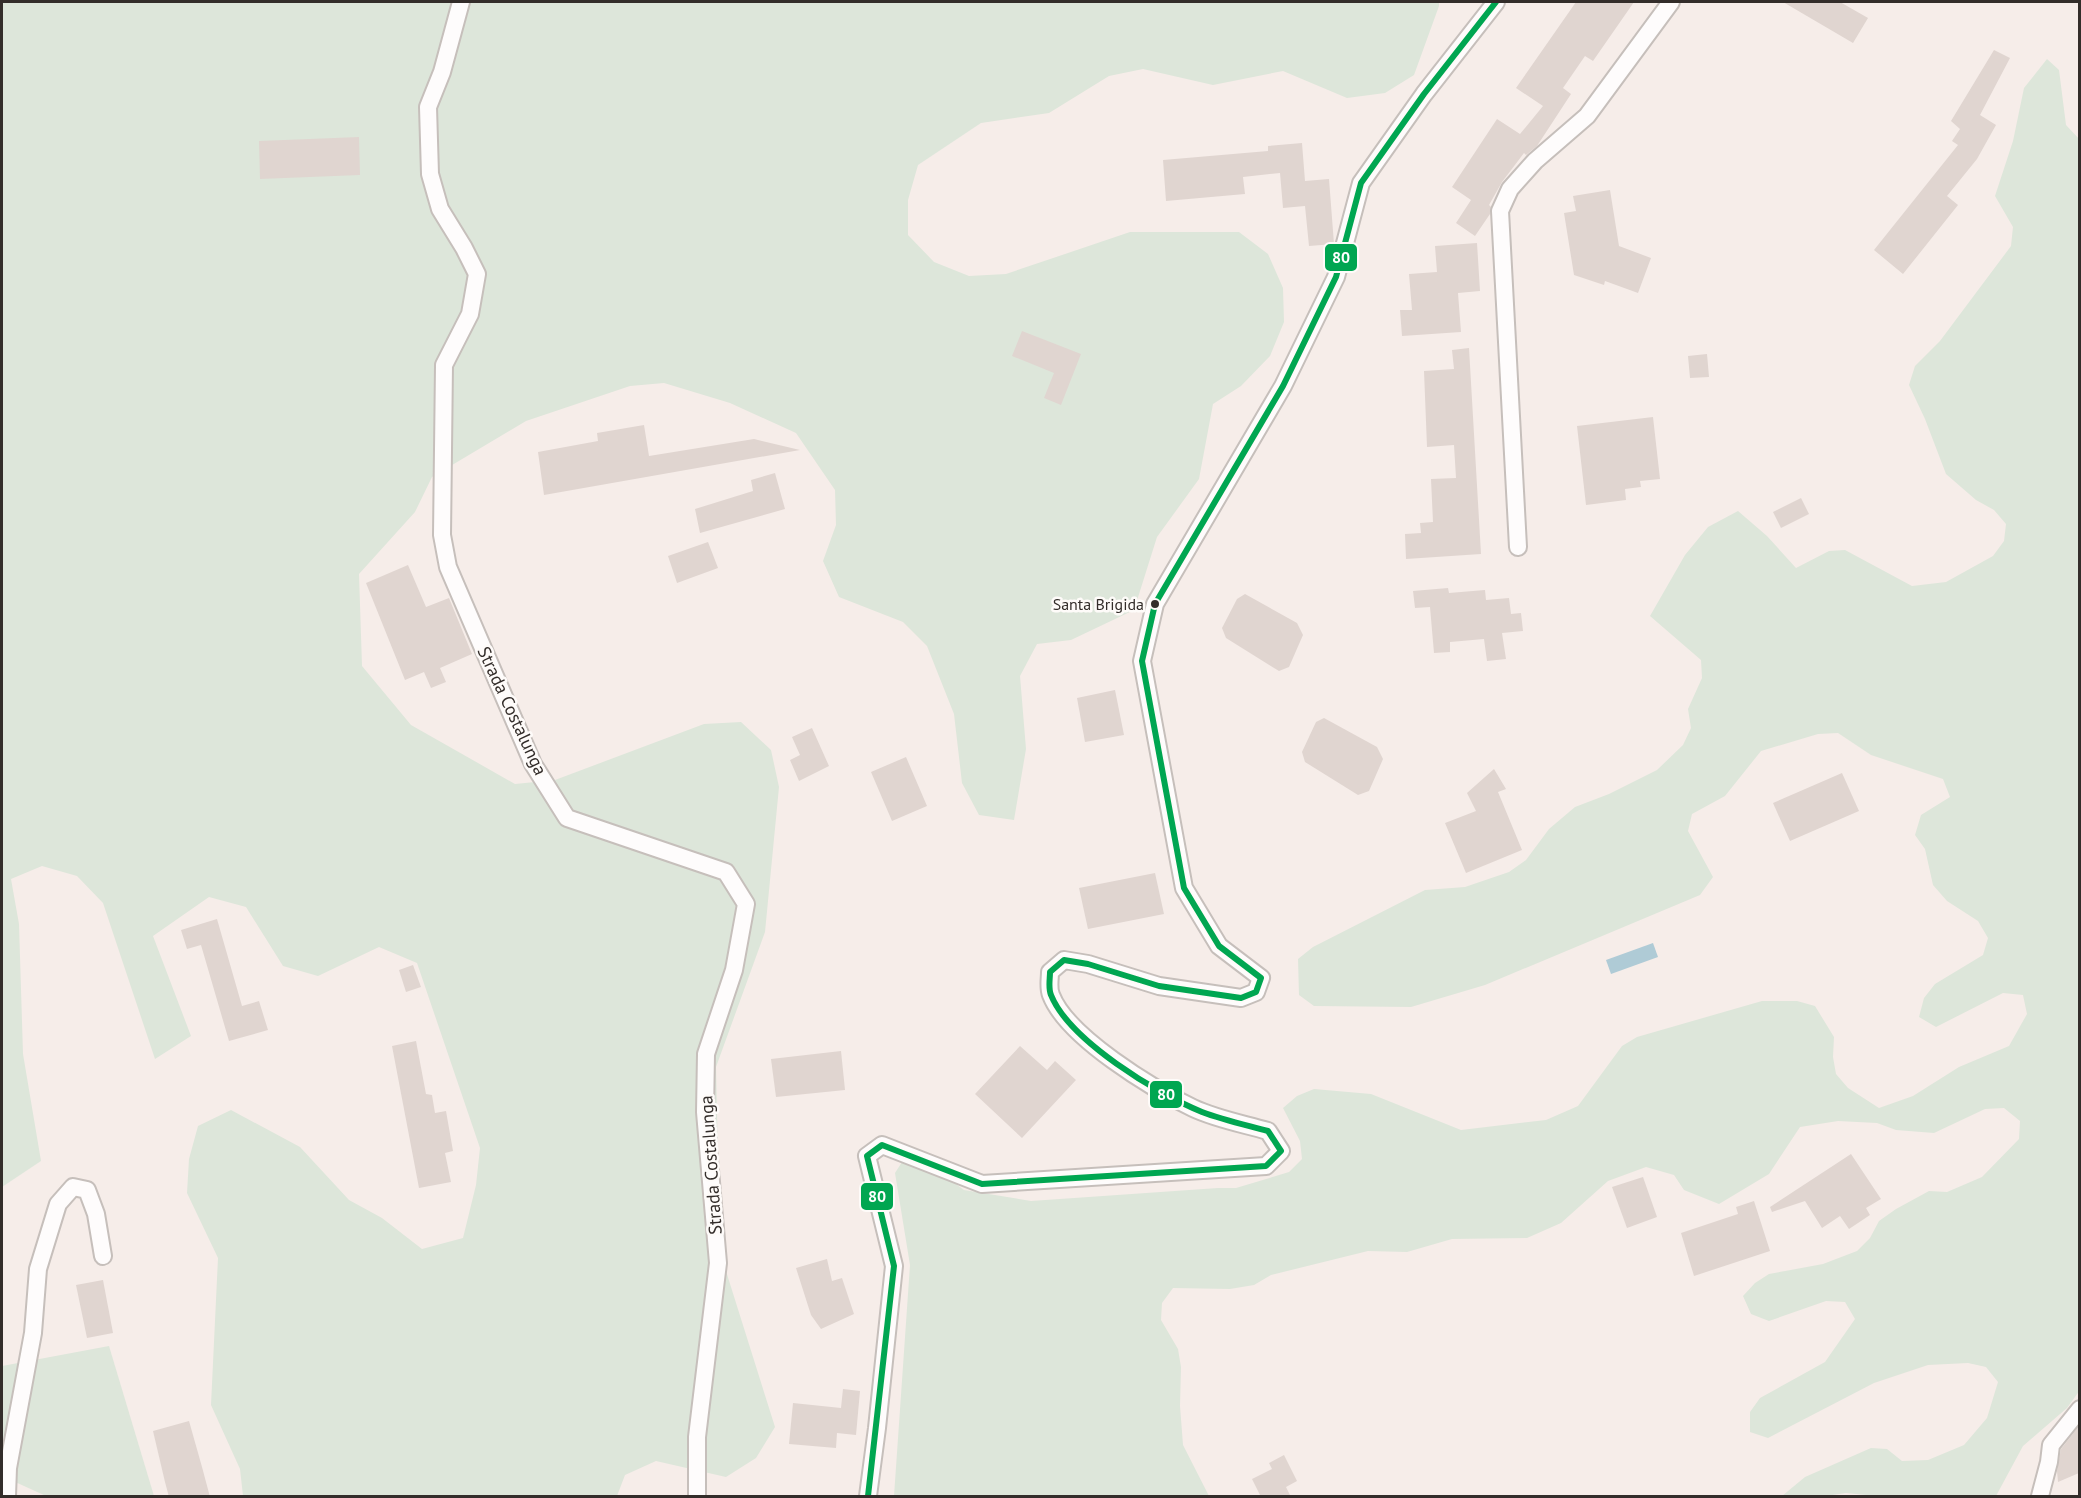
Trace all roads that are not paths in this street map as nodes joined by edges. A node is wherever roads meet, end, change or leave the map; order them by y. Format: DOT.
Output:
graph roads {
  1 [pos="461,2"];
  2 [pos="1496,2"];
  3 [pos="1671,2"];
  4 [pos="1518,546"];
  5 [pos="103,1256"];
  6 [pos="2079,1409"];
  7 [pos="7,1497"];
  8 [pos="698,1497"];
  9 [pos="868,1497"];
  10 [pos="2040,1497"];
  1 -- 8 [label="street, Strada Costalunga"];
  2 -- 9 [label="street"];
  3 -- 4 [label="street"];
  5 -- 7 [label="street"];
  6 -- 10 [label="street"];
}
